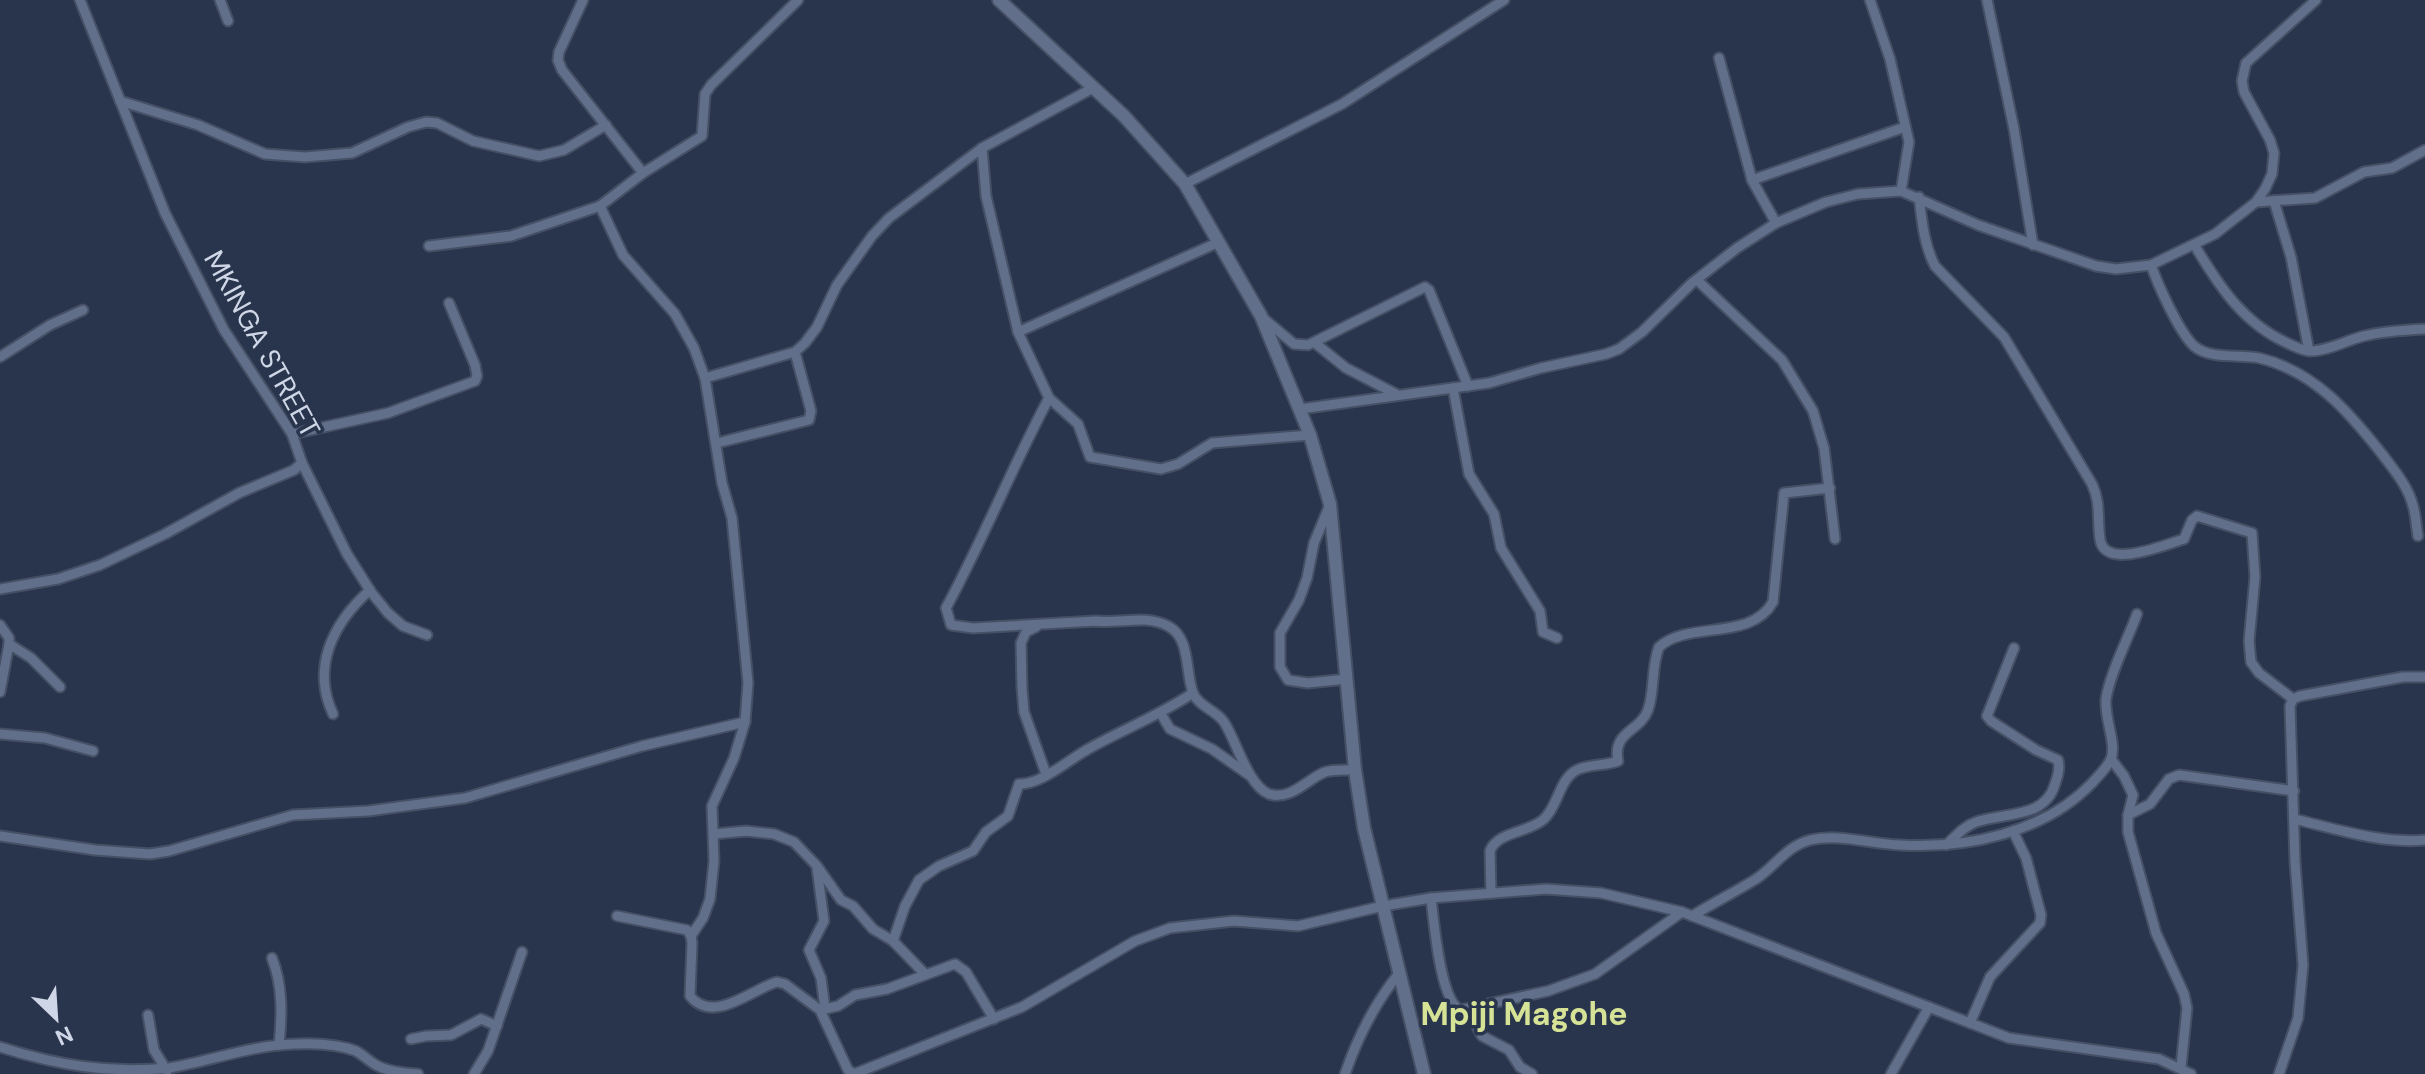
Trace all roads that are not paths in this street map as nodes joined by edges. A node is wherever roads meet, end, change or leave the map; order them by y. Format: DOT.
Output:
graph roads {
  1 [pos="80,0"];
  2 [pos="220,0"];
  3 [pos="583,0"];
  4 [pos="798,0"];
  5 [pos="999,0"];
  6 [pos="1504,0"];
  7 [pos="1870,0"];
  8 [pos="1987,0"];
  9 [pos="2316,0"];
  10 [pos="228,21"];
  11 [pos="1719,58"];
  12 [pos="1093,88"];
  13 [pos="120,101"];
  14 [pos="606,125"];
  15 [pos="1905,127"];
  16 [pos="982,148"];
  17 [pos="2425,150"];
  18 [pos="643,173"];
  19 [pos="1752,180"];
  20 [pos="1185,184"];
  21 [pos="1901,191"];
  22 [pos="1919,197"];
  23 [pos="2274,201"];
  24 [pos="2256,202"];
  25 [pos="600,206"];
  26 [pos="1776,223"];
  27 [pos="1219,242"];
  28 [pos="2033,245"];
  29 [pos="429,246"];
  30 [pos="2195,246"];
  31 [pos="2151,265"];
  32 [pos="1697,280"];
  33 [pos="449,303"];
  34 [pos="83,310"];
  35 [pos="1261,316"];
  36 [pos="2425,329"];
  37 [pos="1018,332"];
  38 [pos="1315,343"];
  39 [pos="2309,351"];
  40 [pos="795,352"];
  41 [pos="0,357"];
  42 [pos="705,378"];
  43 [pos="1468,386"];
  44 [pos="1453,388"];
  45 [pos="1396,394"];
  46 [pos="1049,398"];
  47 [pos="1300,409"];
  48 [pos="292,434"];
  49 [pos="1310,435"];
  50 [pos="717,443"];
  51 [pos="302,463"];
  52 [pos="1830,488"];
  53 [pos="1330,504"];
  54 [pos="2418,536"];
  55 [pos="1835,539"];
  56 [pos="0,589"];
  57 [pos="370,590"];
  58 [pos="2137,614"];
  59 [pos="0,625"];
  60 [pos="1039,625"];
  61 [pos="427,635"];
  62 [pos="1557,638"];
  63 [pos="9,644"];
  64 [pos="2014,648"];
  65 [pos="2425,677"];
  66 [pos="1347,679"];
  67 [pos="60,687"];
  68 [pos="0,692"];
  69 [pos="1193,693"];
  70 [pos="2293,699"];
  71 [pos="333,714"];
  72 [pos="1161,714"];
  73 [pos="745,722"];
  74 [pos="0,734"];
  75 [pos="93,751"];
  76 [pos="2111,759"];
  77 [pos="1355,770"];
  78 [pos="1046,774"];
  79 [pos="1252,776"];
  80 [pos="2294,791"];
  81 [pos="2128,815"];
  82 [pos="2294,819"];
  83 [pos="2013,831"];
  84 [pos="714,834"];
  85 [pos="0,836"];
  86 [pos="2425,840"];
  87 [pos="1946,845"];
  88 [pos="817,866"];
  89 [pos="1491,893"];
  90 [pos="1431,898"];
  91 [pos="1383,906"];
  92 [pos="1687,914"];
  93 [pos="617,916"];
  94 [pos="691,936"];
  95 [pos="893,941"];
  96 [pos="522,952"];
  97 [pos="272,958"];
  98 [pos="1400,972"];
  99 [pos="925,974"];
  100 [pos="1929,1007"];
  101 [pos="823,1009"];
  102 [pos="1468,1010"];
  103 [pos="148,1015"];
  104 [pos="994,1019"];
  105 [pos="1970,1023"];
  106 [pos="497,1026"];
  107 [pos="411,1039"];
  108 [pos="279,1045"];
  109 [pos="0,1047"];
  110 [pos="2181,1067"];
  111 [pos="55,1069"];
  112 [pos="167,1072"];
  113 [pos="391,1072"];
  114 [pos="1894,1073"];
  115 [pos="418,1074"];
  116 [pos="474,1074"];
  117 [pos="1345,1074"];
  118 [pos="1424,1074"];
  119 [pos="1532,1074"];
  120 [pos="2191,1074"];
  121 [pos="2279,1074"];
  1 -- 13 [label="street, MKINGA STREET"];
  2 -- 10 [label="street"];
  3 -- 14 [label="street"];
  4 -- 18 [label="street"];
  5 -- 12 [label="street"];
  6 -- 20 [label="street"];
  7 -- 15 [label="street"];
  8 -- 28 [label="street"];
  9 -- 24 [label="street"];
  11 -- 19 [label="street"];
  12 -- 16 [label="street"];
  12 -- 20 [label="street"];
  13 -- 14 [label="street"];
  13 -- 48 [label="street, MKINGA STREET"];
  14 -- 18 [label="street"];
  15 -- 19 [label="street"];
  15 -- 21 [label="street"];
  16 -- 37 [label="street"];
  16 -- 40 [label="street"];
  17 -- 23 [label="street"];
  18 -- 25 [label="street"];
  19 -- 26 [label="street"];
  20 -- 27 [label="street"];
  21 -- 22 [label="street"];
  21 -- 26 [label="street"];
  22 -- 28 [label="street"];
  22 -- 70 [label="street"];
  23 -- 24 [label="street"];
  23 -- 39 [label="street"];
  24 -- 30 [label="street"];
  25 -- 29 [label="street"];
  25 -- 42 [label="street"];
  26 -- 32 [label="street"];
  27 -- 35 [label="street"];
  27 -- 37 [label="street"];
  28 -- 31 [label="street"];
  30 -- 31 [label="street"];
  30 -- 39 [label="street"];
  31 -- 54 [label="street"];
  32 -- 43 [label="street"];
  32 -- 52 [label="street"];
  33 -- 48 [label="street"];
  34 -- 41 [label="street"];
  35 -- 38 [label="street"];
  35 -- 47 [label="street"];
  36 -- 39 [label="street"];
  37 -- 46 [label="street"];
  38 -- 43 [label="street"];
  38 -- 45 [label="street"];
  40 -- 42 [label="street"];
  40 -- 50 [label="street"];
  42 -- 50 [label="street"];
  43 -- 44 [label="street"];
  44 -- 45 [label="street"];
  44 -- 62 [label="street"];
  45 -- 47 [label="street"];
  46 -- 49 [label="street"];
  46 -- 60 [label="street"];
  47 -- 49 [label="street"];
  48 -- 51 [label="street, MKINGA STREET"];
  49 -- 53 [label="street"];
  50 -- 73 [label="street"];
  51 -- 56 [label="street"];
  51 -- 57 [label="street, MKINGA STREET"];
  52 -- 55 [label="street"];
  52 -- 89 [label="street"];
  53 -- 66 [label="street"];
  53 -- 66 [label="street"];
  57 -- 61 [label="street, MKINGA STREET"];
  57 -- 71 [label="street"];
  58 -- 76 [label="street"];
  59 -- 63 [label="street"];
  60 -- 69 [label="street"];
  60 -- 78 [label="street"];
  63 -- 67 [label="street"];
  63 -- 68 [label="street"];
  64 -- 87 [label="street"];
  65 -- 70 [label="street"];
  66 -- 77 [label="street"];
  69 -- 72 [label="street"];
  69 -- 79 [label="street"];
  70 -- 80 [label="street"];
  72 -- 78 [label="street"];
  72 -- 79 [label="street"];
  73 -- 84 [label="street"];
  73 -- 85 [label="street"];
  74 -- 75 [label="street"];
  76 -- 81 [label="street"];
  76 -- 83 [label="street"];
  77 -- 79 [label="street"];
  77 -- 91 [label="street"];
  78 -- 95 [label="street"];
  80 -- 81 [label="street"];
  80 -- 82 [label="street"];
  81 -- 110 [label="street"];
  82 -- 86 [label="street"];
  82 -- 121 [label="street"];
  83 -- 87 [label="street"];
  83 -- 105 [label="street"];
  84 -- 88 [label="street"];
  84 -- 94 [label="street"];
  87 -- 92 [label="street"];
  88 -- 95 [label="street"];
  88 -- 101 [label="street"];
  89 -- 90 [label="street"];
  89 -- 92 [label="street"];
  90 -- 91 [label="street"];
  90 -- 102 [label="street"];
  91 -- 98 [label="street"];
  91 -- 104 [label="street"];
  92 -- 100 [label="street"];
  92 -- 102 [label="street"];
  93 -- 94 [label="street"];
  94 -- 101 [label="street"];
  95 -- 99 [label="street"];
  96 -- 106 [label="street"];
  97 -- 108 [label="street"];
  98 -- 117 [label="street"];
  98 -- 118 [label="street"];
  99 -- 101 [label="street"];
  99 -- 104 [label="street"];
  100 -- 105 [label="street"];
  100 -- 114 [label="street"];
  101 -- 104 [label="street"];
  102 -- 119 [label="street"];
  103 -- 112 [label="street"];
  105 -- 110 [label="street"];
  106 -- 107 [label="street"];
  106 -- 116 [label="street"];
  108 -- 112 [label="street"];
  108 -- 113 [label="street"];
  109 -- 111 [label="street"];
  110 -- 120 [label="street"];
  111 -- 112 [label="street"];
  113 -- 115 [label="street"];
}
